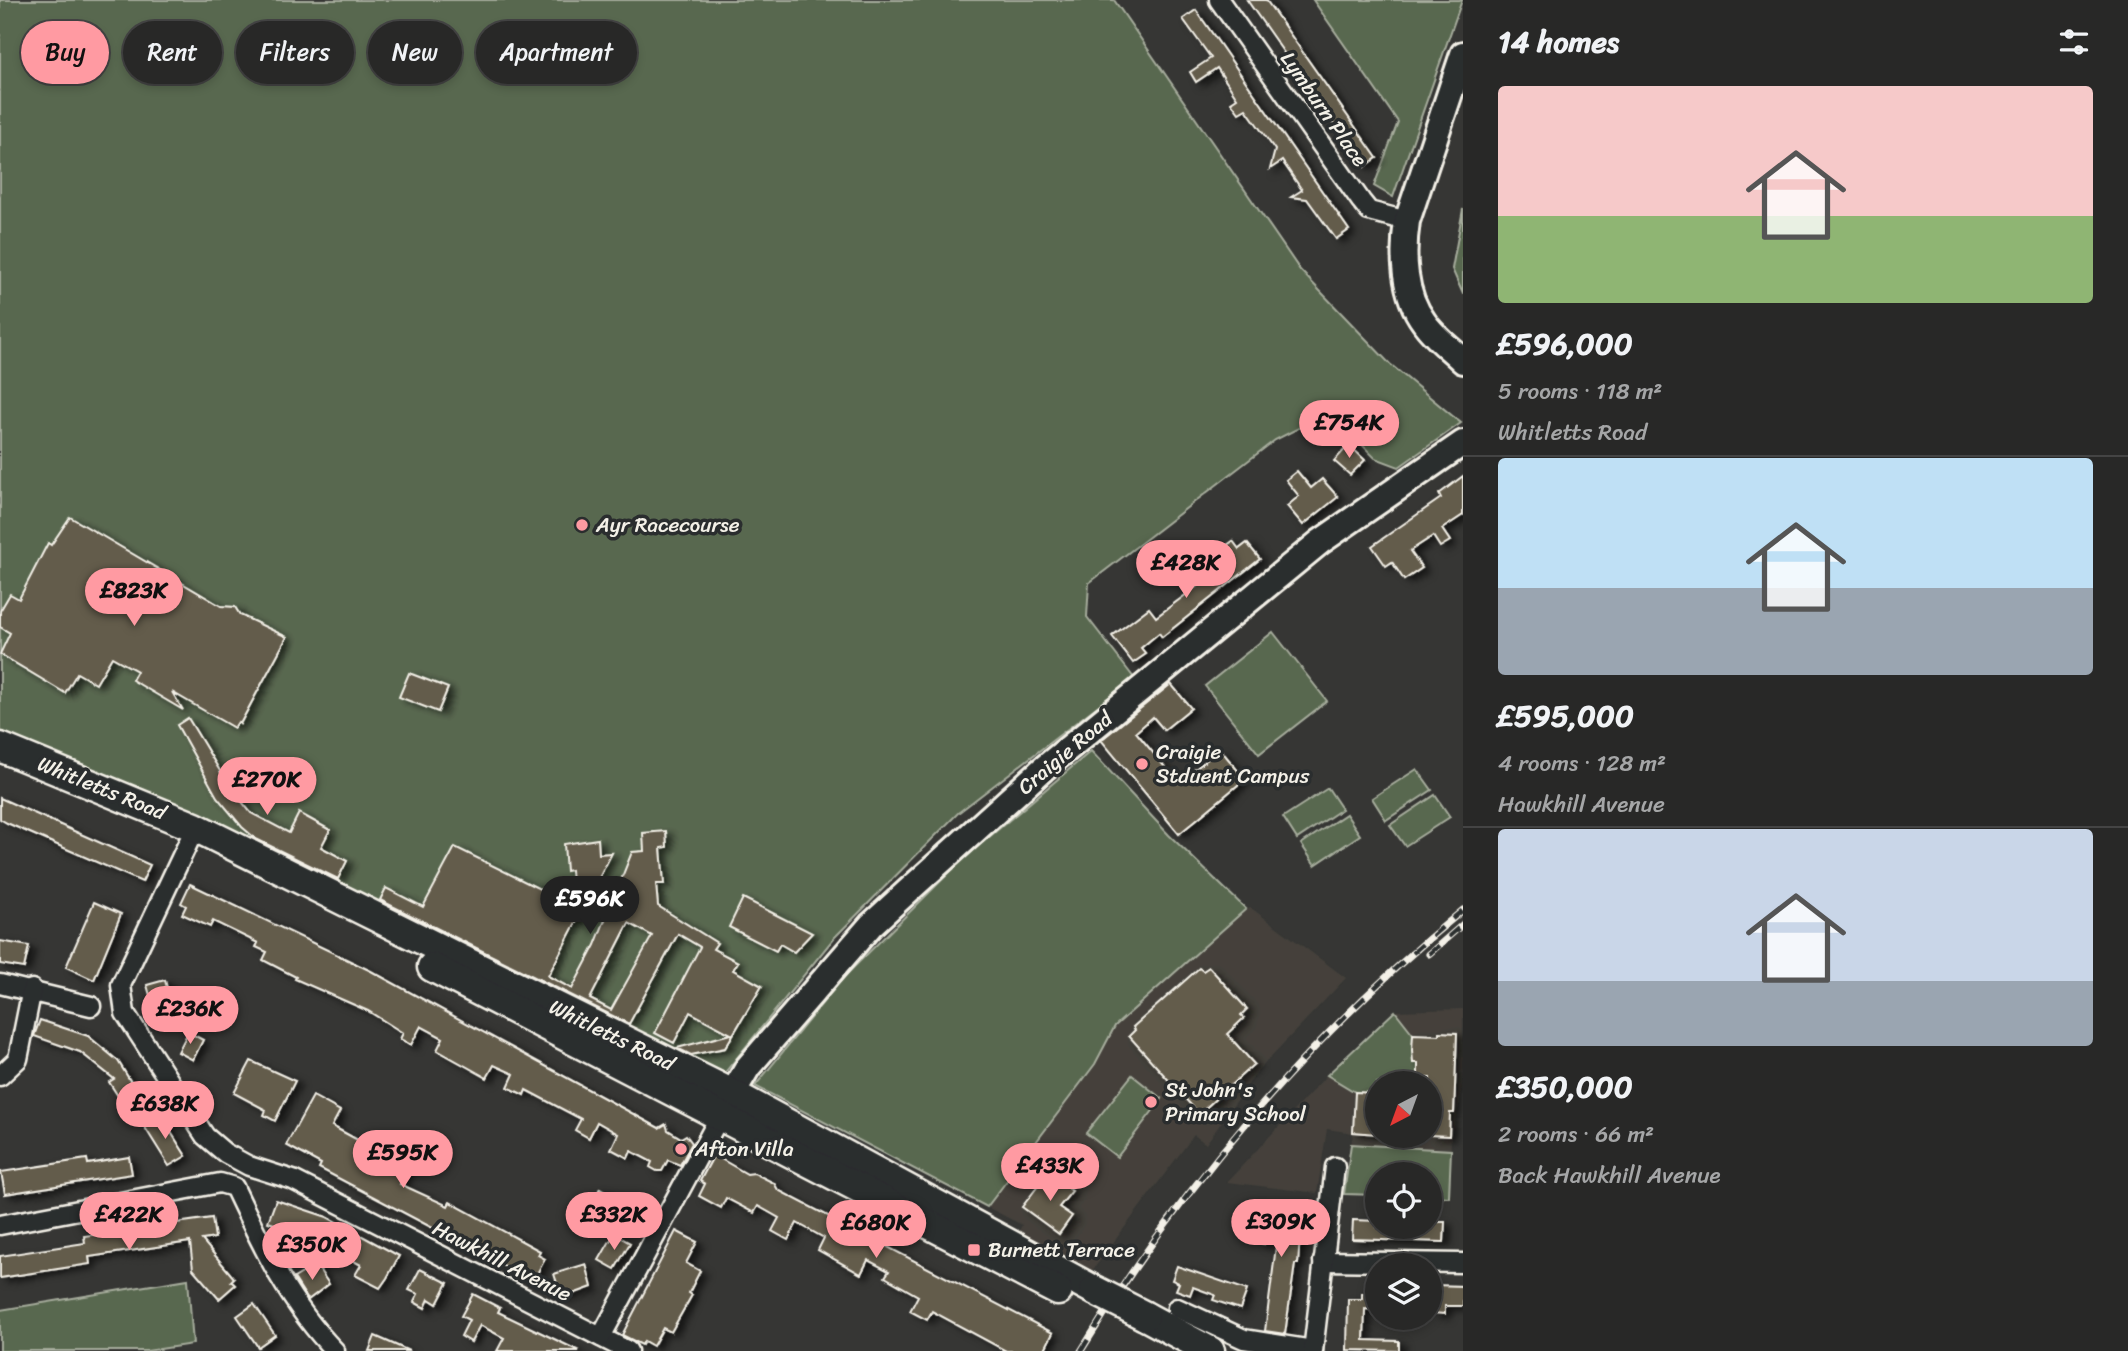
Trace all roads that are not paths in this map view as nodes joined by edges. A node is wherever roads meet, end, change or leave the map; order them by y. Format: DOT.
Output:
graph roads {
  1 [pos="1219,0"];
  2 [pos="1463,54"];
  3 [pos="1407,221"];
  4 [pos="1463,361"];
  5 [pos="1463,443"];
  6 [pos="0,747"];
  7 [pos="0,758"];
  8 [pos="189,841"];
  9 [pos="0,984"];
  10 [pos="32,989"];
  11 [pos="91,1006"];
  12 [pos="0,1076"];
  13 [pos="731,1093"];
  14 [pos="719,1118"];
  15 [pos="1335,1167"];
  16 [pos="0,1225"];
  17 [pos="1323,1261"];
  18 [pos="1463,1263"];
  19 [pos="1090,1298"];
  20 [pos="1177,1308"];
  21 [pos="1140,1324"];
  22 [pos="601,1337"];
  23 [pos="1313,1350"];
  24 [pos="335,1351"];
  25 [pos="628,1351"];
  26 [pos="1172,1351"];
  27 [pos="1210,1351"];
  1 -- 3 [label="street, Lymburn Place"];
  2 -- 3 [label="main road"];
  3 -- 4 [label="main road"];
  5 -- 13 [label="main road, Craigie Road"];
  6 -- 13 [label="main road, Whitletts Road"];
  7 -- 8 [label="main road, Whitletts Road"];
  8 -- 14 [label="main road, Whitletts Road"];
  8 -- 22 [label="street, Hawkhill Avenue"];
  9 -- 10 [label="street"];
  10 -- 11 [label="street"];
  10 -- 12 [label="street"];
  13 -- 14 [label="main road, Craigie Road"];
  13 -- 19 [label="main road, Whitletts Road"];
  14 -- 19 [label="main road, Whitletts Road"];
  14 -- 22 [label="street"];
  15 -- 17 [label="street"];
  16 -- 24 [label="street"];
  17 -- 18 [label="street"];
  17 -- 23 [label="street"];
  19 -- 21 [label="main road, Whitletts Road, bridge"];
  20 -- 23 [label="street"];
  21 -- 26 [label="main road, Whitletts Road"];
  21 -- 27 [label="main road, Whitletts Road"];
  22 -- 25 [label="street, Hawkhill Avenue"];
}
